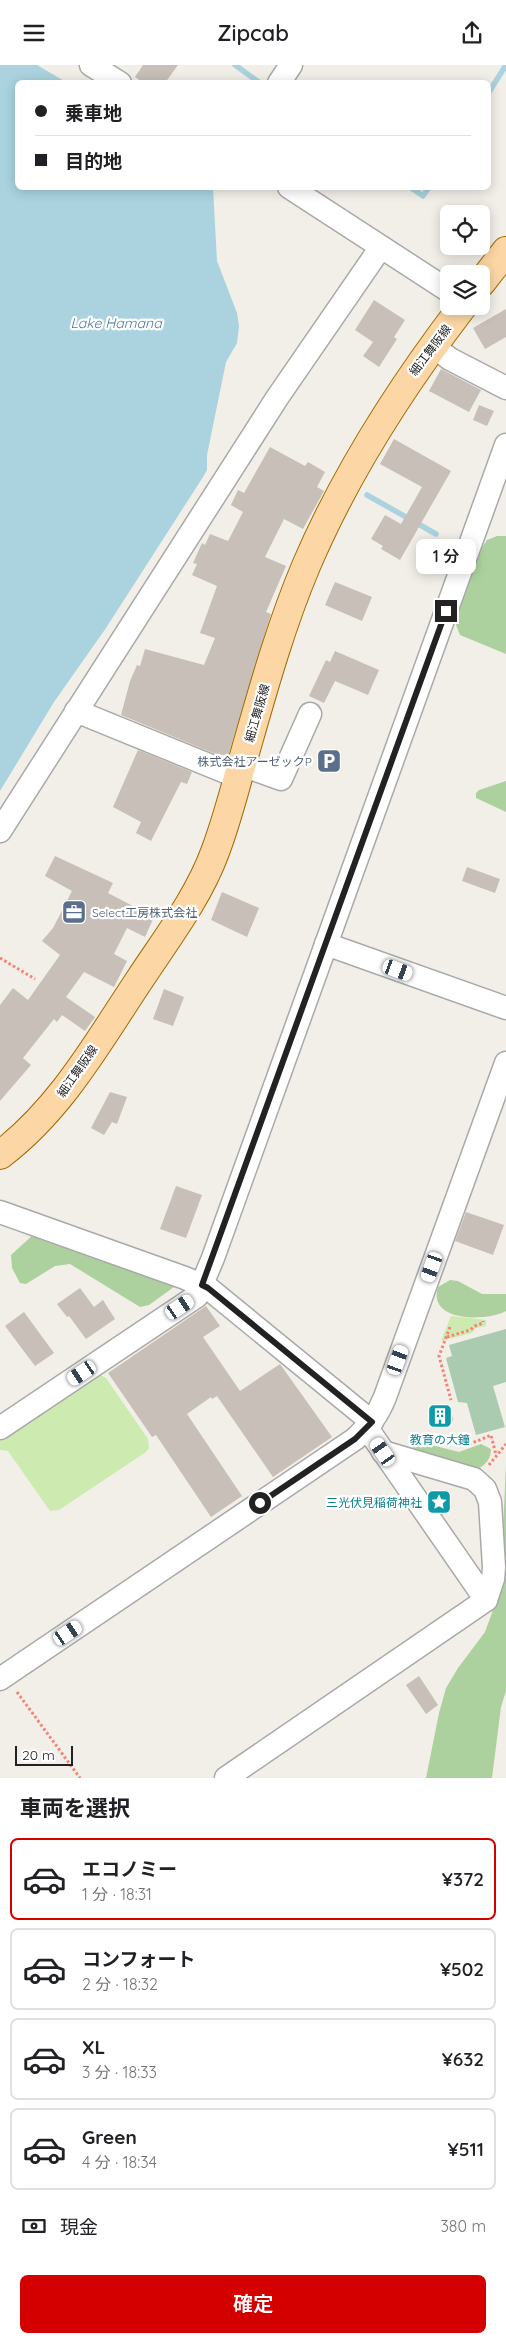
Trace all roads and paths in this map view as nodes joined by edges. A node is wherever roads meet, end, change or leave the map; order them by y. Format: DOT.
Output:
graph roads {
  1 [pos="91,65"];
  2 [pos="291,65"];
  3 [pos="115,80"];
  4 [pos="281,80"];
  5 [pos="294,190"];
  6 [pos="381,247"];
  7 [pos="506,251"];
  8 [pos="490,271"];
  9 [pos="440,285"];
  10 [pos="456,315"];
  11 [pos="433,346"];
  12 [pos="506,389"];
  13 [pos="506,445"];
  14 [pos="76,711"];
  15 [pos="310,714"];
  16 [pos="240,771"];
  17 [pos="0,831"];
  18 [pos="326,944"];
  19 [pos="0,958"];
  20 [pos="35,979"];
  21 [pos="506,1009"];
  22 [pos="506,1063"];
  23 [pos="0,1155"];
  24 [pos="0,1212"];
  25 [pos="202,1285"];
  26 [pos="478,1321"];
  27 [pos="450,1327"];
  28 [pos="446,1337"];
  29 [pos="452,1400"];
  30 [pos="369,1425"];
  31 [pos="0,1428"];
  32 [pos="456,1436"];
  33 [pos="506,1444"];
  34 [pos="383,1452"];
  35 [pos="496,1455"];
  36 [pos="476,1480"];
  37 [pos="486,1601"];
  38 [pos="2,1677"];
  39 [pos="80,1778"];
  40 [pos="226,1778"];
  1 -- 3 [label="street"];
  2 -- 4 [label="street"];
  5 -- 6 [label="street"];
  6 -- 9 [label="street"];
  6 -- 14 [label="street"];
  7 -- 8 [label="main road"];
  10 -- 11 [label="main road, 細江舞阪線"];
  11 -- 12 [label="street"];
  11 -- 16 [label="main road, 細江舞阪線"];
  13 -- 18 [label="street"];
  14 -- 16 [label="street"];
  14 -- 17 [label="street"];
  15 -- 16 [label="street"];
  16 -- 23 [label="main road, 細江舞阪線"];
  18 -- 21 [label="street"];
  18 -- 25 [label="street"];
  19 -- 20 [label="path"];
  22 -- 30 [label="street"];
  24 -- 25 [label="street"];
  25 -- 30 [label="street"];
  25 -- 31 [label="street"];
  26 -- 28 [label="path"];
  27 -- 28 [label="path"];
  28 -- 29 [label="path"];
  30 -- 34 [label="street"];
  30 -- 38 [label="street"];
  32 -- 35 [label="path"];
  33 -- 35 [label="path"];
  34 -- 36 [label="street"];
  34 -- 37 [label="street"];
  35 -- 36 [label="path"];
  36 -- 37 [label="street"];
  37 -- 40 [label="street"];
  38 -- 39 [label="path"];
}
